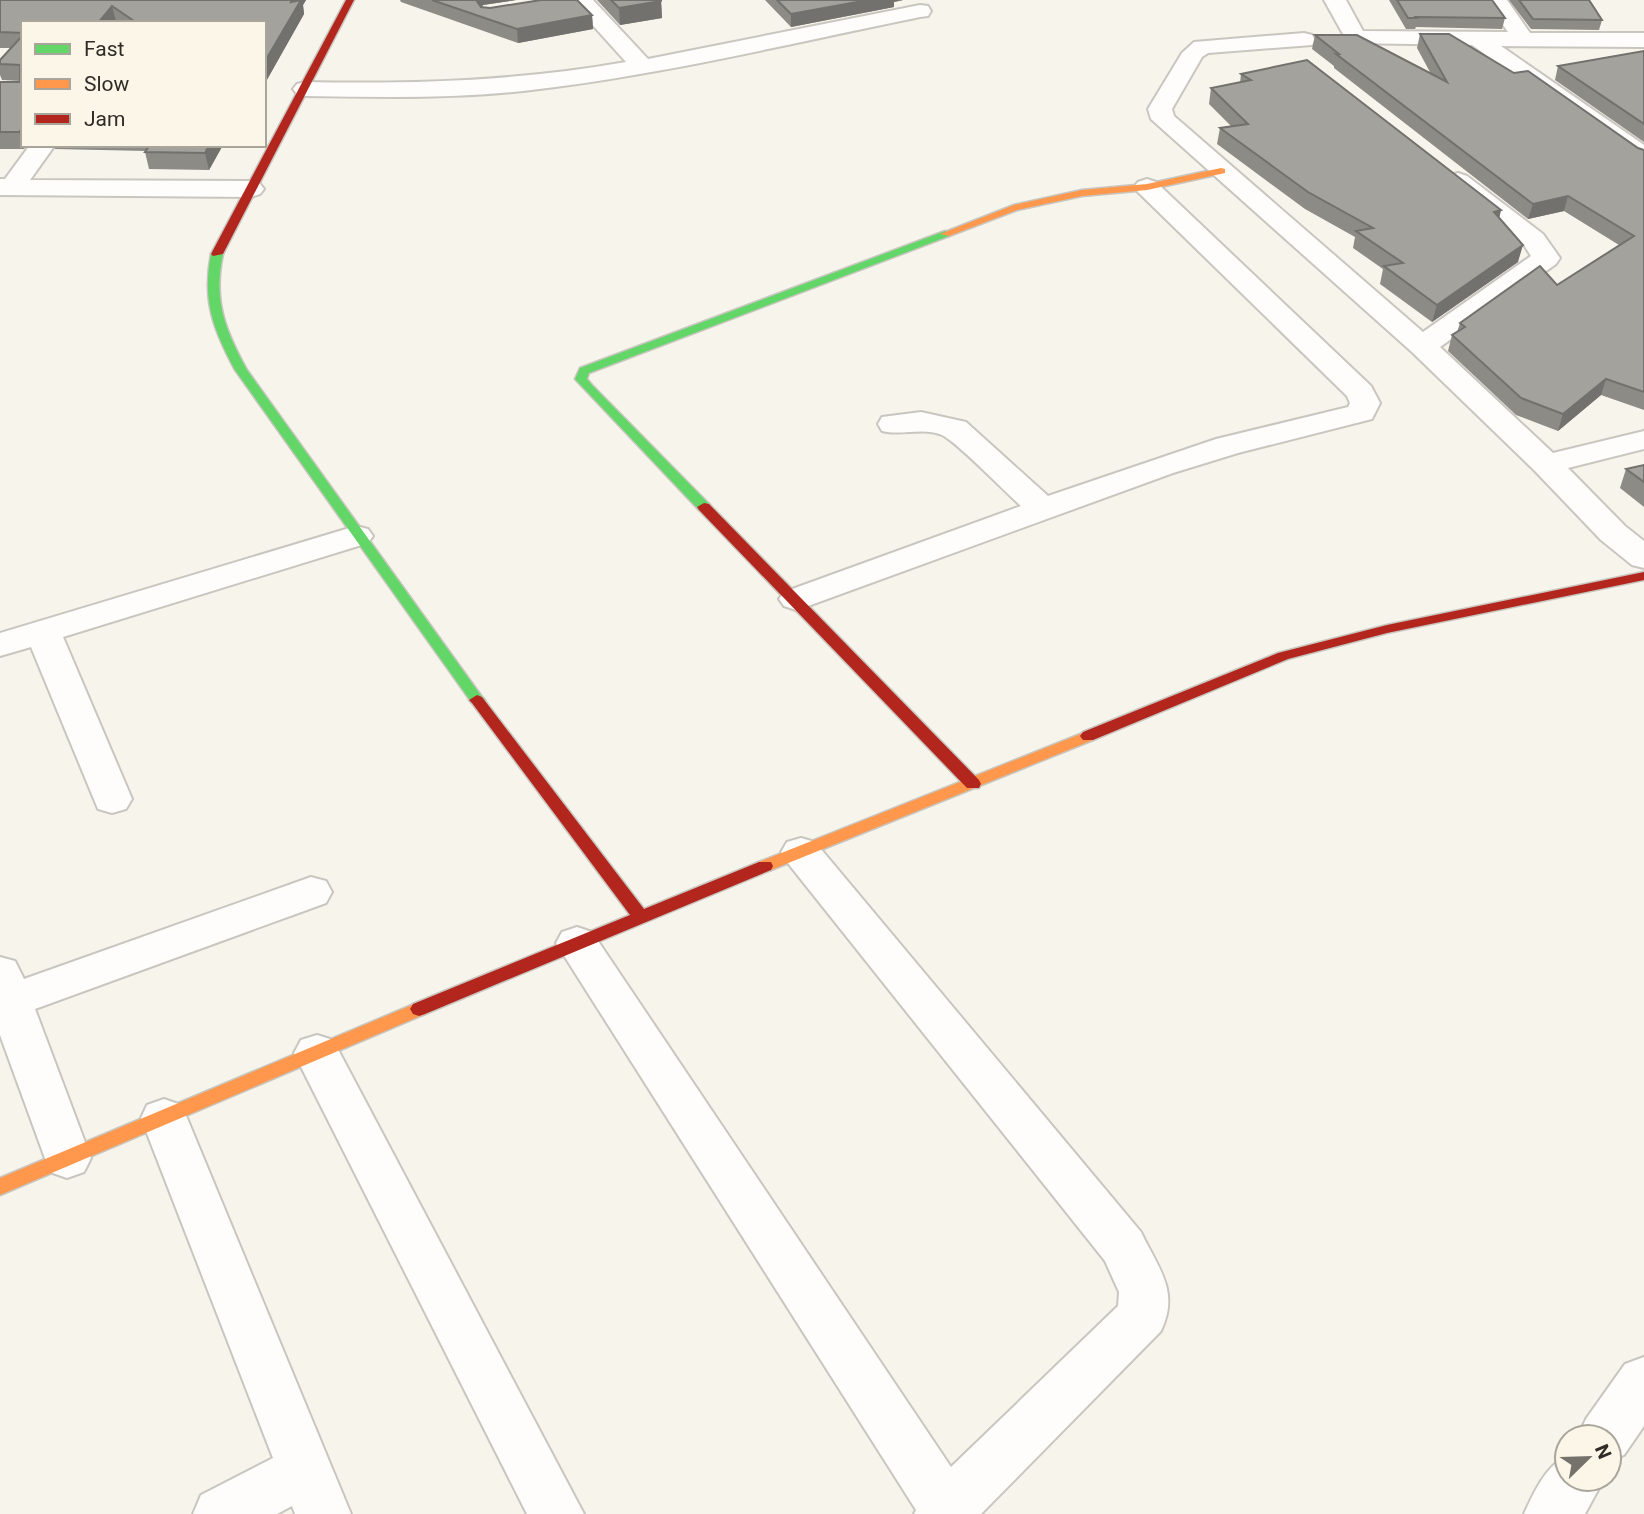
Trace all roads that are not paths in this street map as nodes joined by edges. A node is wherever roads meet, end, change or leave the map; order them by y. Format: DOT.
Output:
graph roads {
  1 [pos="350,0"];
  2 [pos="581,0"];
  3 [pos="1335,0"];
  4 [pos="1496,0"];
  5 [pos="920,10"];
  6 [pos="1356,38"];
  7 [pos="1477,39"];
  8 [pos="1523,39"];
  9 [pos="1644,40"];
  10 [pos="642,66"];
  11 [pos="305,89"];
  12 [pos="41,147"];
  13 [pos="1644,156"];
  14 [pos="1435,163"];
  15 [pos="1221,171"];
  16 [pos="6,187"];
  17 [pos="1147,187"];
  18 [pos="251,189"];
  19 [pos="1422,346"];
  20 [pos="892,424"];
  21 [pos="1644,440"];
  22 [pos="1546,464"];
  23 [pos="1044,510"];
  24 [pos="356,536"];
  25 [pos="1644,558"];
  26 [pos="1644,576"];
  27 [pos="796,599"];
  28 [pos="43,632"];
  29 [pos="0,645"];
  30 [pos="973,784"];
  31 [pos="111,799"];
  32 [pos="801,852"];
  33 [pos="311,892"];
  34 [pos="640,916"];
  35 [pos="577,943"];
  36 [pos="5,987"];
  37 [pos="317,1053"];
  38 [pos="164,1118"];
  39 [pos="67,1158"];
  40 [pos="0,1187"];
  41 [pos="1644,1381"];
  42 [pos="1615,1423"];
  43 [pos="314,1492"];
  44 [pos="1566,1493"];
  45 [pos="944,1511"];
  46 [pos="221,1514"];
  47 [pos="556,1514"];
  48 [pos="1552,1514"];
  1 -- 11 [label="street"];
  2 -- 10 [label="street"];
  3 -- 6 [label="street"];
  4 -- 8 [label="street"];
  5 -- 10 [label="street"];
  6 -- 7 [label="street"];
  6 -- 15 [label="street"];
  7 -- 8 [label="street"];
  7 -- 13 [label="street"];
  8 -- 9 [label="street"];
  10 -- 11 [label="street"];
  11 -- 18 [label="street"];
  12 -- 16 [label="street"];
  14 -- 19 [label="street"];
  15 -- 17 [label="street"];
  15 -- 19 [label="street"];
  16 -- 18 [label="street"];
  17 -- 23 [label="street"];
  17 -- 27 [label="street"];
  18 -- 24 [label="street"];
  19 -- 22 [label="street"];
  20 -- 23 [label="street"];
  21 -- 22 [label="street"];
  22 -- 25 [label="street"];
  23 -- 27 [label="street"];
  24 -- 28 [label="street"];
  24 -- 34 [label="street"];
  26 -- 30 [label="street"];
  27 -- 30 [label="street"];
  28 -- 29 [label="street"];
  28 -- 31 [label="street"];
  30 -- 32 [label="street"];
  32 -- 34 [label="street"];
  32 -- 45 [label="street"];
  33 -- 36 [label="street"];
  34 -- 35 [label="street"];
  35 -- 37 [label="street"];
  35 -- 45 [label="street"];
  36 -- 39 [label="street"];
  37 -- 38 [label="street"];
  37 -- 47 [label="street"];
  38 -- 39 [label="street"];
  38 -- 43 [label="street"];
  39 -- 40 [label="street"];
  41 -- 42 [label="street"];
  43 -- 46 [label="street"];
  44 -- 48 [label="street"];
}
